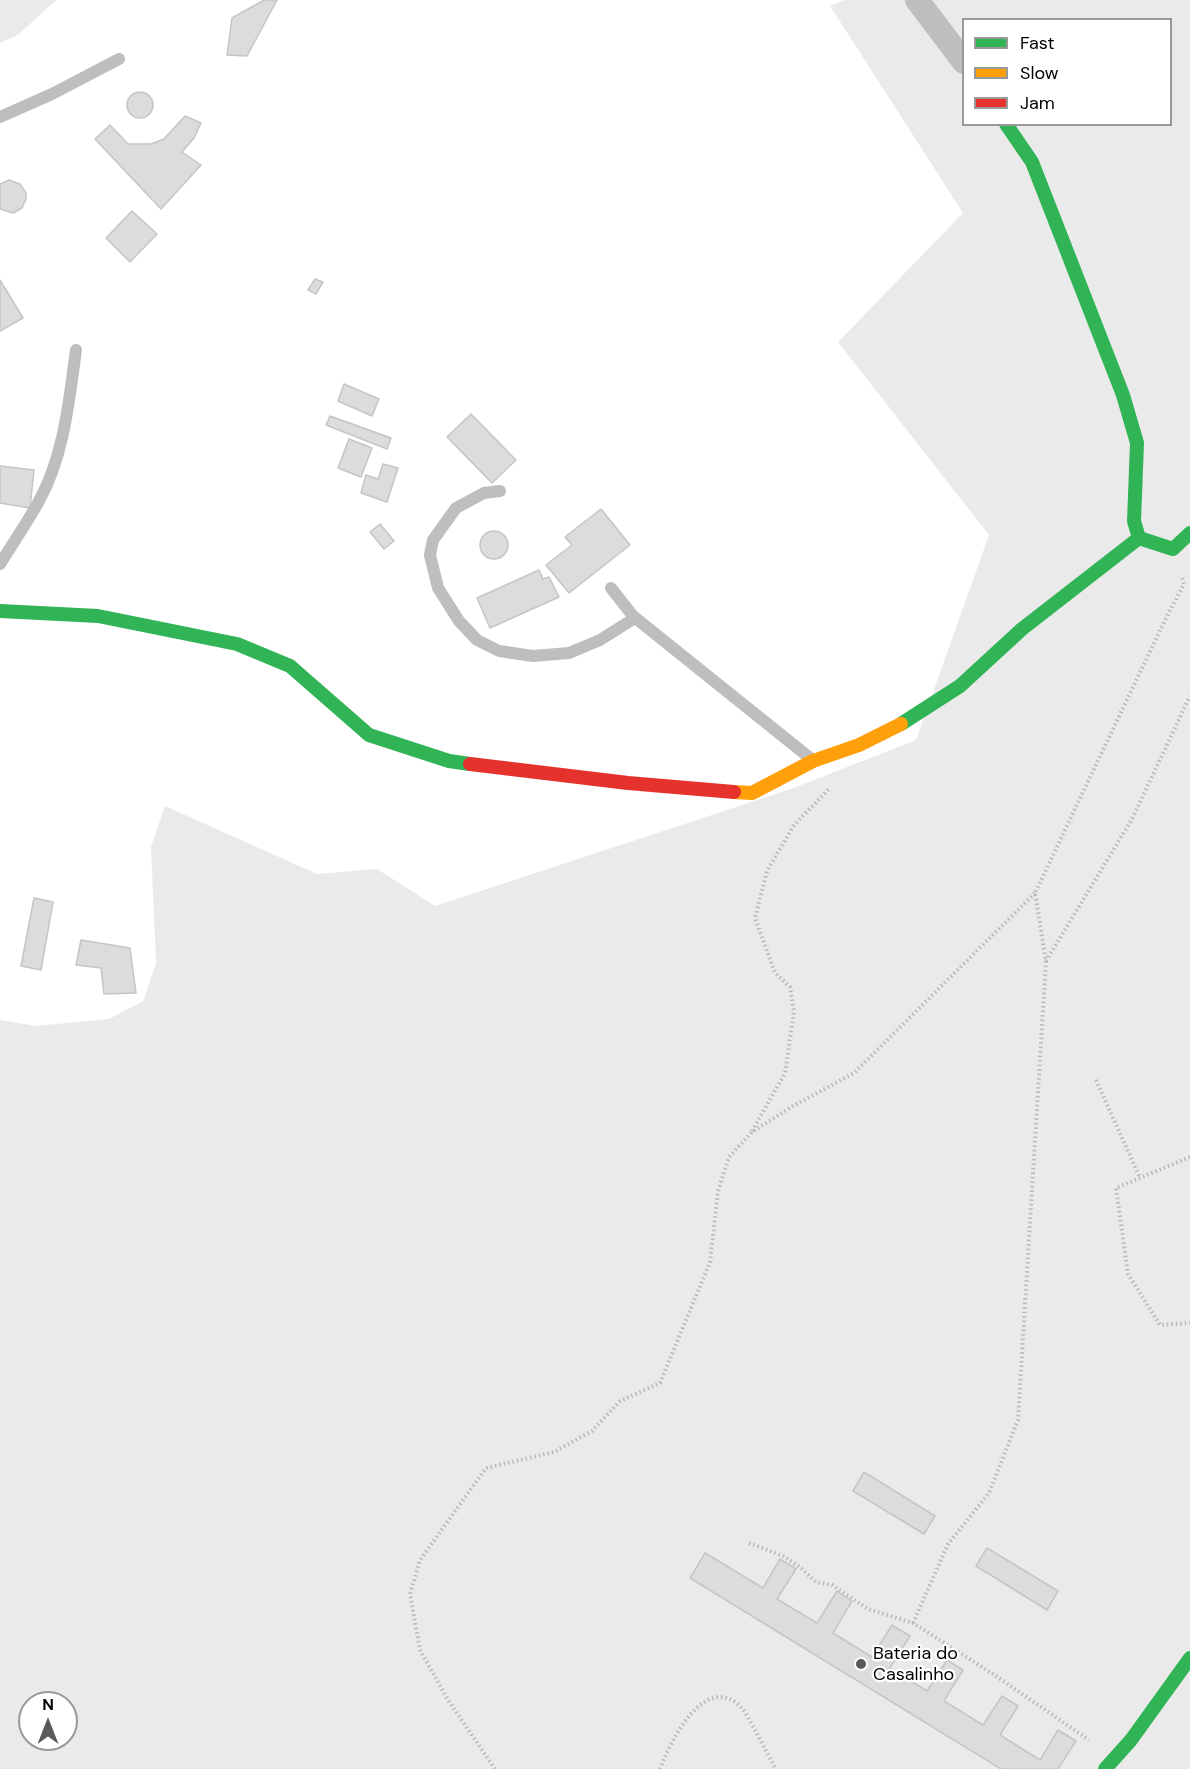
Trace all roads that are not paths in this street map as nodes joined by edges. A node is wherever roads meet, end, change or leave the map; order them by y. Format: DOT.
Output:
graph roads {
  1 [pos="917,0"];
  2 [pos="118,59"];
  3 [pos="962,61"];
  4 [pos="0,117"];
  5 [pos="1007,126"];
  6 [pos="76,350"];
  7 [pos="500,491"];
  8 [pos="1190,533"];
  9 [pos="1138,538"];
  10 [pos="0,564"];
  11 [pos="612,588"];
  12 [pos="0,611"];
  13 [pos="635,618"];
  14 [pos="813,761"];
  15 [pos="1190,1658"];
  16 [pos="1105,1769"];
  1 -- 3 [label="street"];
  2 -- 4 [label="lane"];
  5 -- 9 [label="street"];
  6 -- 10 [label="lane"];
  7 -- 13 [label="lane"];
  8 -- 9 [label="street"];
  9 -- 14 [label="street"];
  11 -- 13 [label="lane"];
  12 -- 14 [label="street"];
  13 -- 14 [label="lane"];
  15 -- 16 [label="street"];
}
